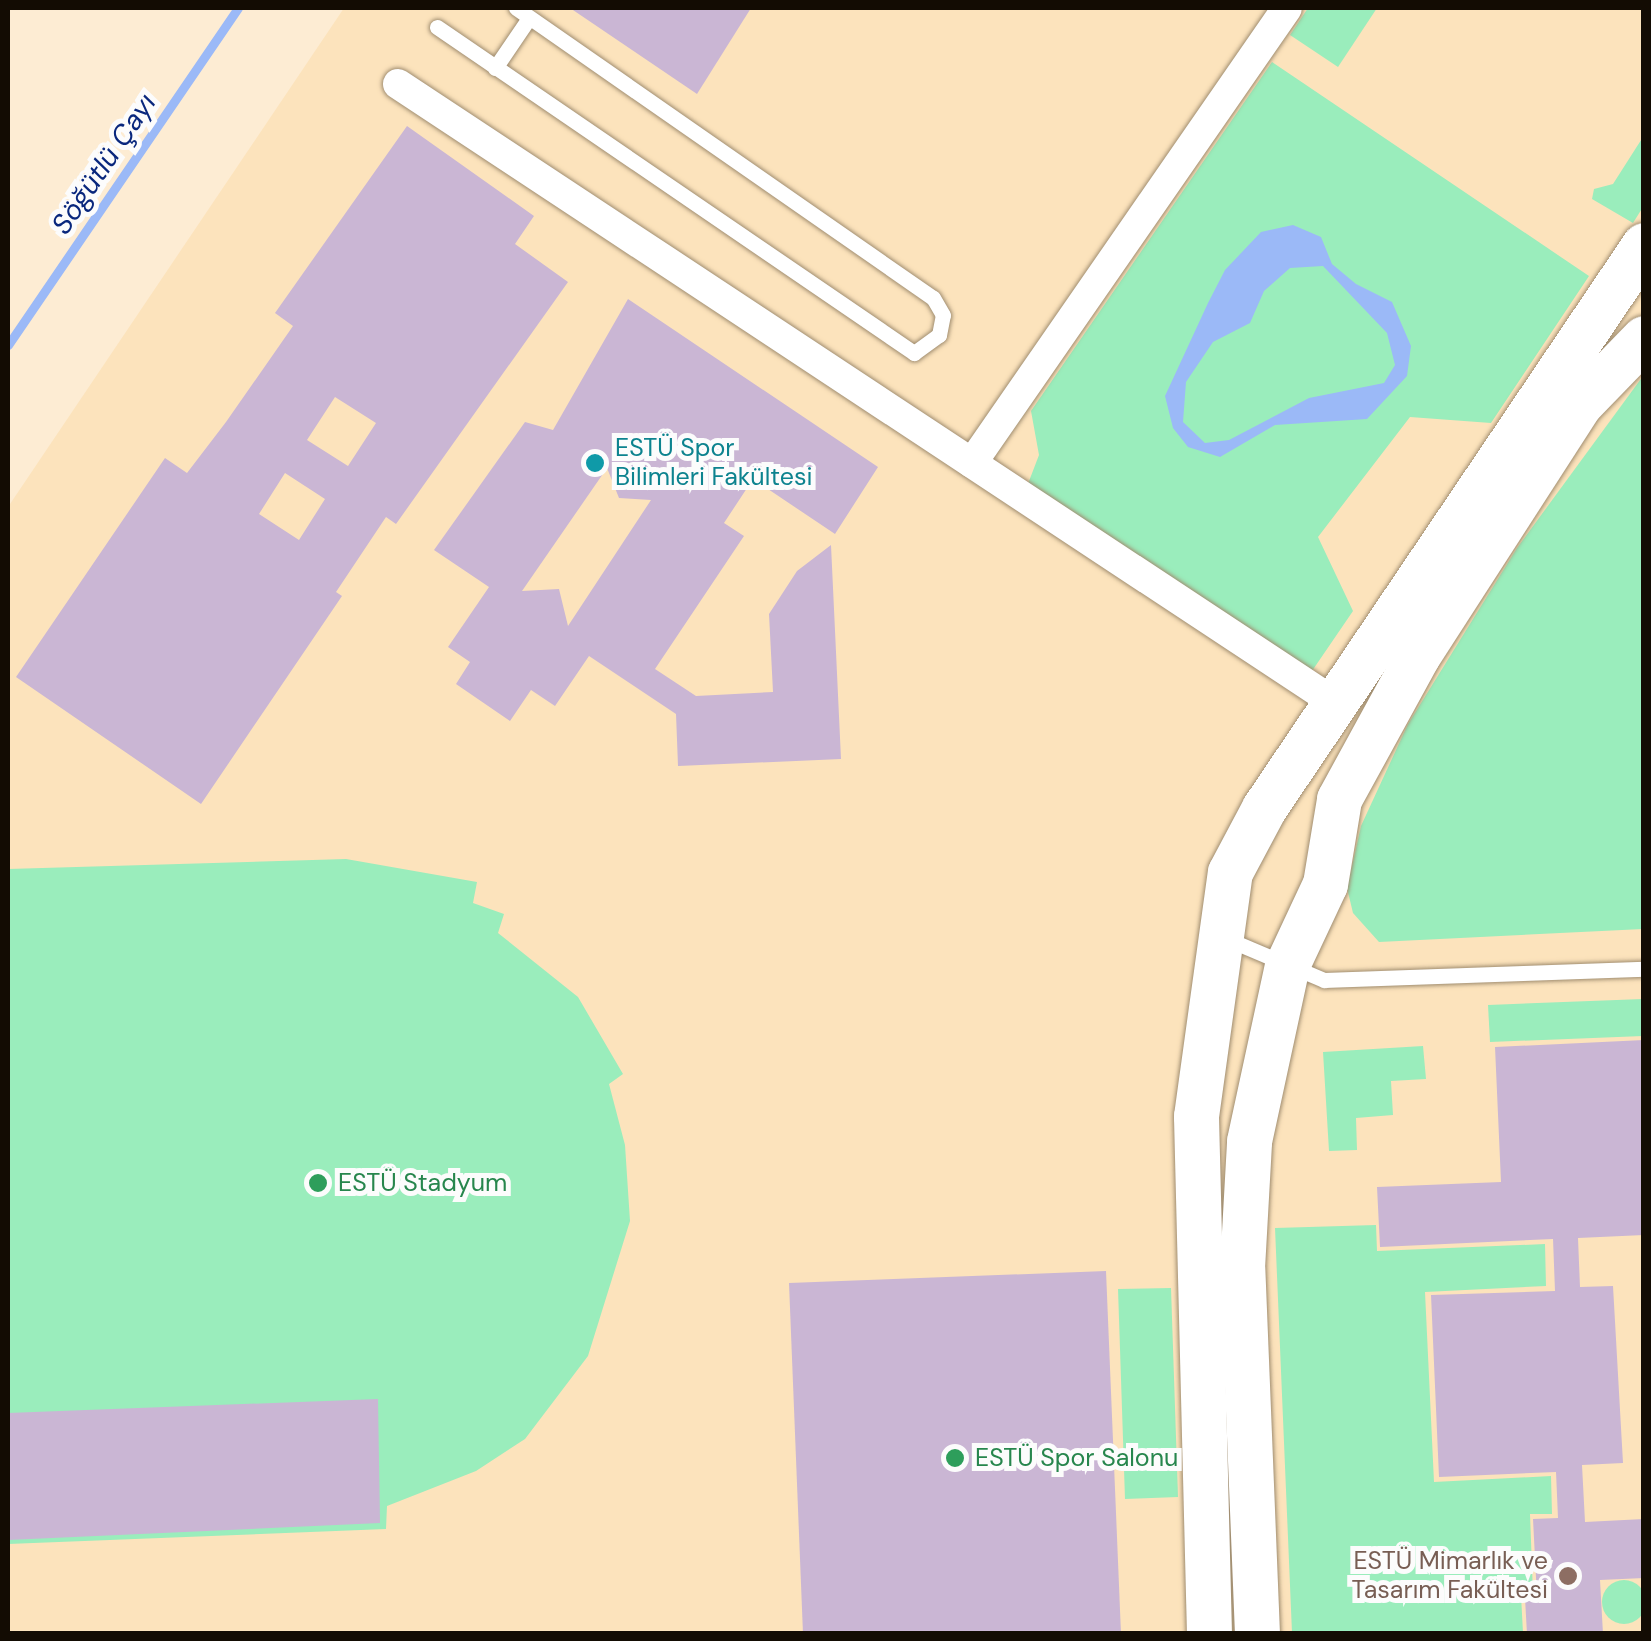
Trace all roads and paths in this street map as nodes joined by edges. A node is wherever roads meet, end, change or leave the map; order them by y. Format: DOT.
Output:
graph roads {
  1 [pos="1287,8"];
  2 [pos="522,13"];
  3 [pos="437,28"];
  4 [pos="495,68"];
  5 [pos="398,84"];
  6 [pos="1644,245"];
  7 [pos="1644,338"];
  8 [pos="972,464"];
  9 [pos="1334,702"];
  10 [pos="1217,934"];
  11 [pos="1288,964"];
  12 [pos="1644,969"];
  13 [pos="1209,1634"];
  14 [pos="1256,1634"];
  1 -- 8 [label="street"];
  2 -- 4 [label="lane"];
  2 -- 4 [label="lane"];
  3 -- 4 [label="lane"];
  5 -- 8 [label="street"];
  6 -- 9 [label="street"];
  7 -- 11 [label="street"];
  8 -- 9 [label="street"];
  9 -- 10 [label="street"];
  10 -- 11 [label="lane"];
  10 -- 13 [label="street"];
  11 -- 12 [label="lane"];
  11 -- 14 [label="street"];
}
